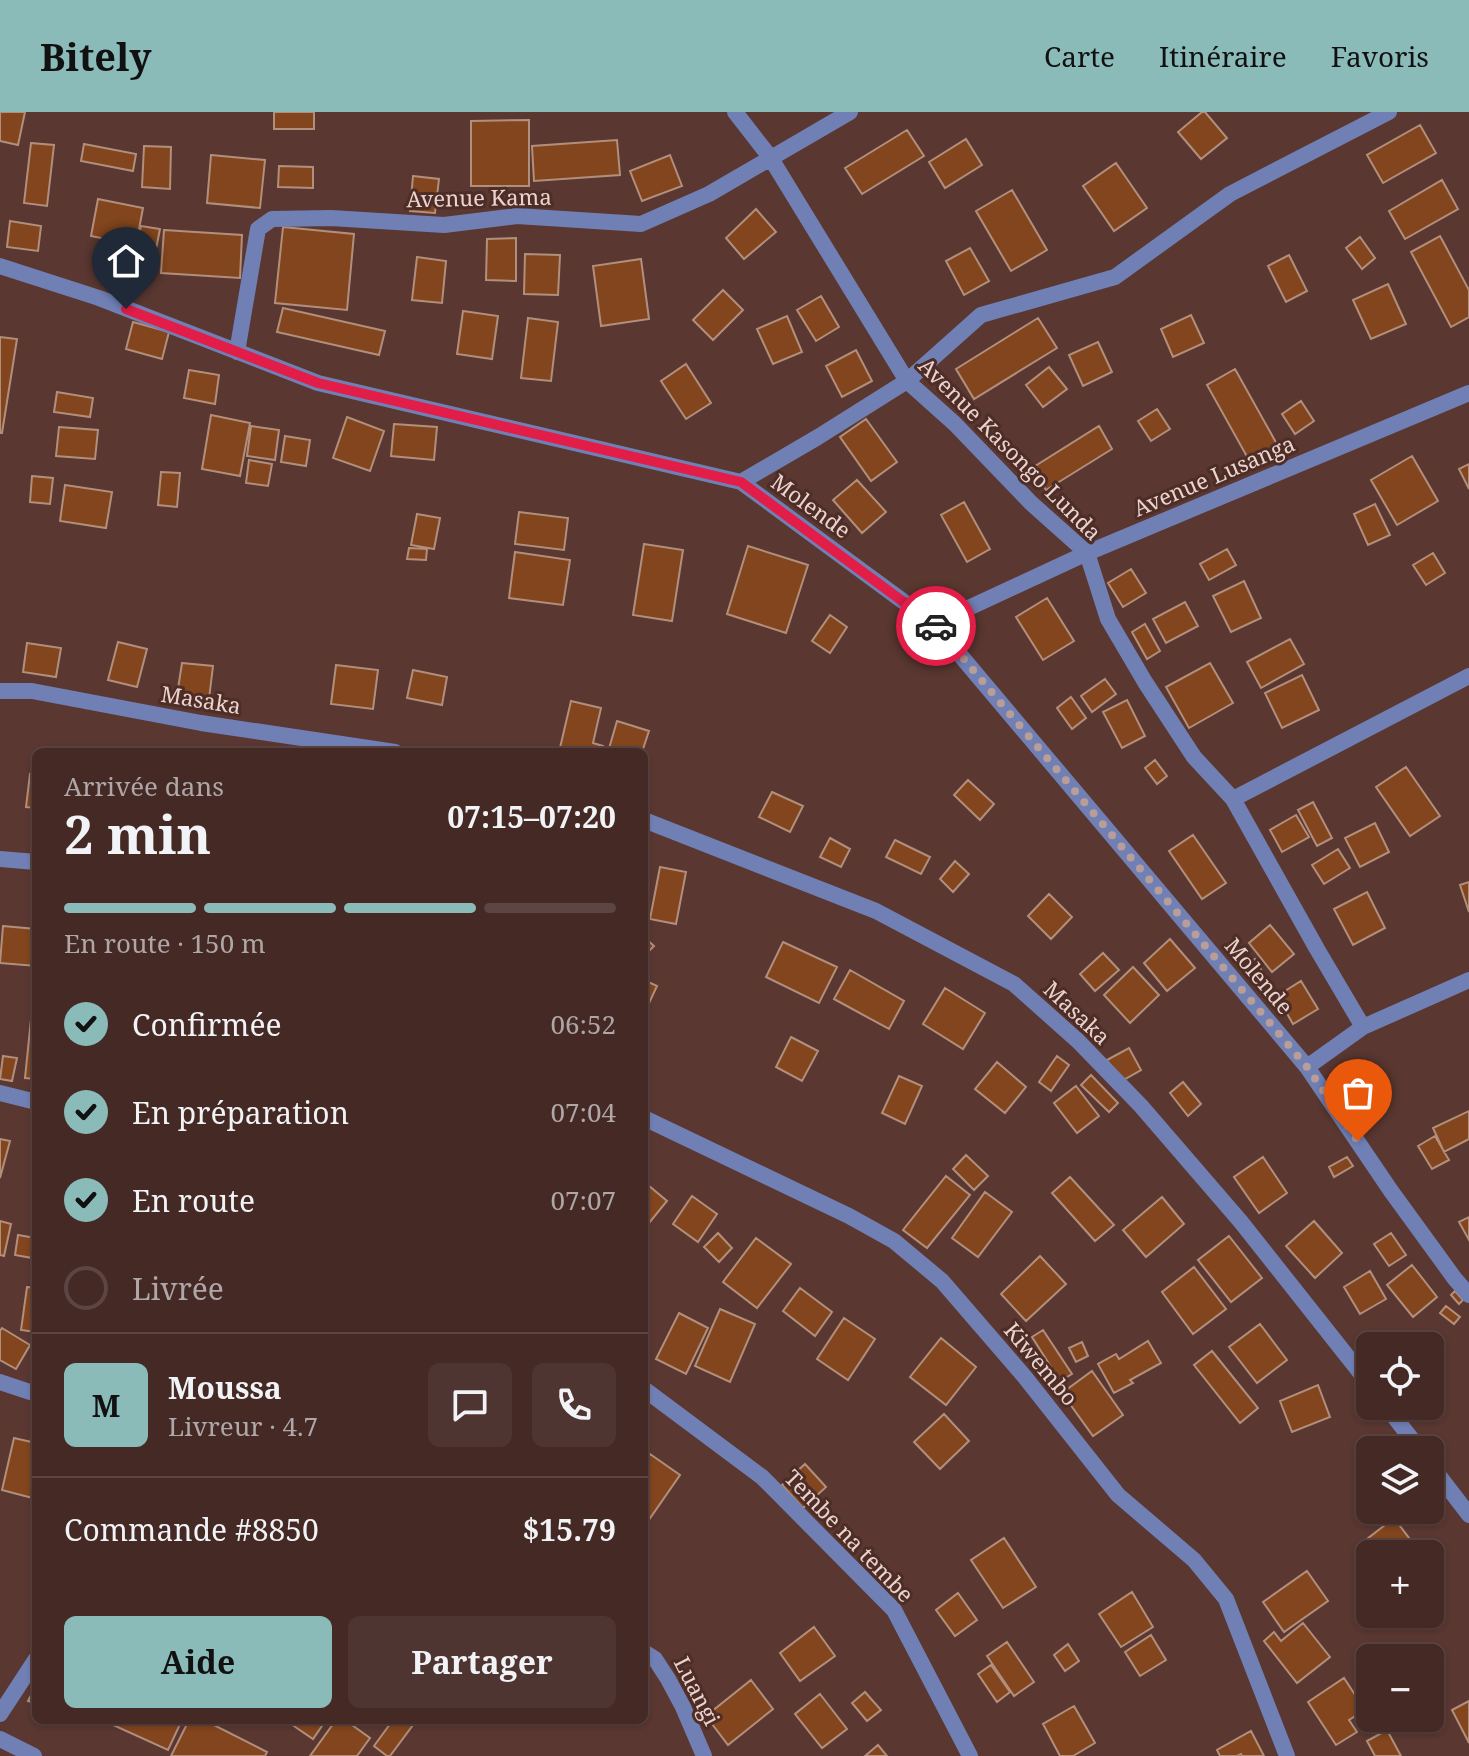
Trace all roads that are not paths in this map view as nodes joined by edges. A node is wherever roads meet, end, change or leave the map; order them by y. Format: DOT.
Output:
graph roads {
  1 [pos="735,112"];
  2 [pos="850,112"];
  3 [pos="1389,112"];
  4 [pos="770,157"];
  5 [pos="0,266"];
  6 [pos="237,352"];
  7 [pos="907,381"];
  8 [pos="1469,393"];
  9 [pos="741,482"];
  10 [pos="1087,553"];
  11 [pos="934,624"];
  12 [pos="1469,676"];
  13 [pos="0,691"];
  14 [pos="368,748"];
  15 [pos="1233,799"];
  16 [pos="648,822"];
  17 [pos="0,859"];
  18 [pos="32,862"];
  19 [pos="1469,980"];
  20 [pos="1363,1027"];
  21 [pos="1307,1067"];
  22 [pos="0,1093"];
  23 [pos="32,1101"];
  24 [pos="648,1120"];
  25 [pos="1469,1295"];
  26 [pos="1356,1367"];
  27 [pos="0,1382"];
  28 [pos="648,1392"];
  29 [pos="32,1393"];
  30 [pos="1397,1420"];
  31 [pos="1409,1436"];
  32 [pos="1444,1482"];
  33 [pos="1469,1515"];
  34 [pos="648,1655"];
  35 [pos="32,1665"];
  36 [pos="0,1714"];
  37 [pos="0,1739"];
  38 [pos="34,1756"];
  39 [pos="704,1756"];
  40 [pos="970,1756"];
  41 [pos="1287,1756"];
  1 -- 4 [label="street, Avenue Kasongo Lunda"];
  2 -- 4 [label="street, Avenue Kama"];
  3 -- 7 [label="street"];
  4 -- 6 [label="street, Avenue Kama"];
  4 -- 7 [label="street, Avenue Kasongo Lunda"];
  5 -- 6 [label="street, Molende"];
  6 -- 9 [label="street, Molende"];
  7 -- 9 [label="street"];
  7 -- 10 [label="street, Avenue Kasongo Lunda"];
  8 -- 10 [label="street, Avenue Lusanga"];
  9 -- 11 [label="street, Molende"];
  10 -- 11 [label="street, Avenue Lusanga"];
  10 -- 15 [label="street, Avenue Kasongo Lunda"];
  11 -- 21 [label="street, Molende"];
  12 -- 15 [label="street"];
  13 -- 14 [label="street, Masaka"];
  15 -- 20 [label="street, Avenue Kasongo Lunda"];
  16 -- 26 [label="street, Masaka"];
  17 -- 18 [label="street"];
  19 -- 20 [label="street"];
  20 -- 21 [label="street"];
  21 -- 25 [label="street, Molende"];
  22 -- 23 [label="street"];
  24 -- 41 [label="street, Kiwembo"];
  27 -- 29 [label="street"];
  28 -- 40 [label="street, Tembe na tembe"];
  30 -- 31 [label="street"];
  32 -- 33 [label="street"];
  34 -- 39 [label="street, Luangi"];
  35 -- 36 [label="street"];
  37 -- 38 [label="street"];
}
